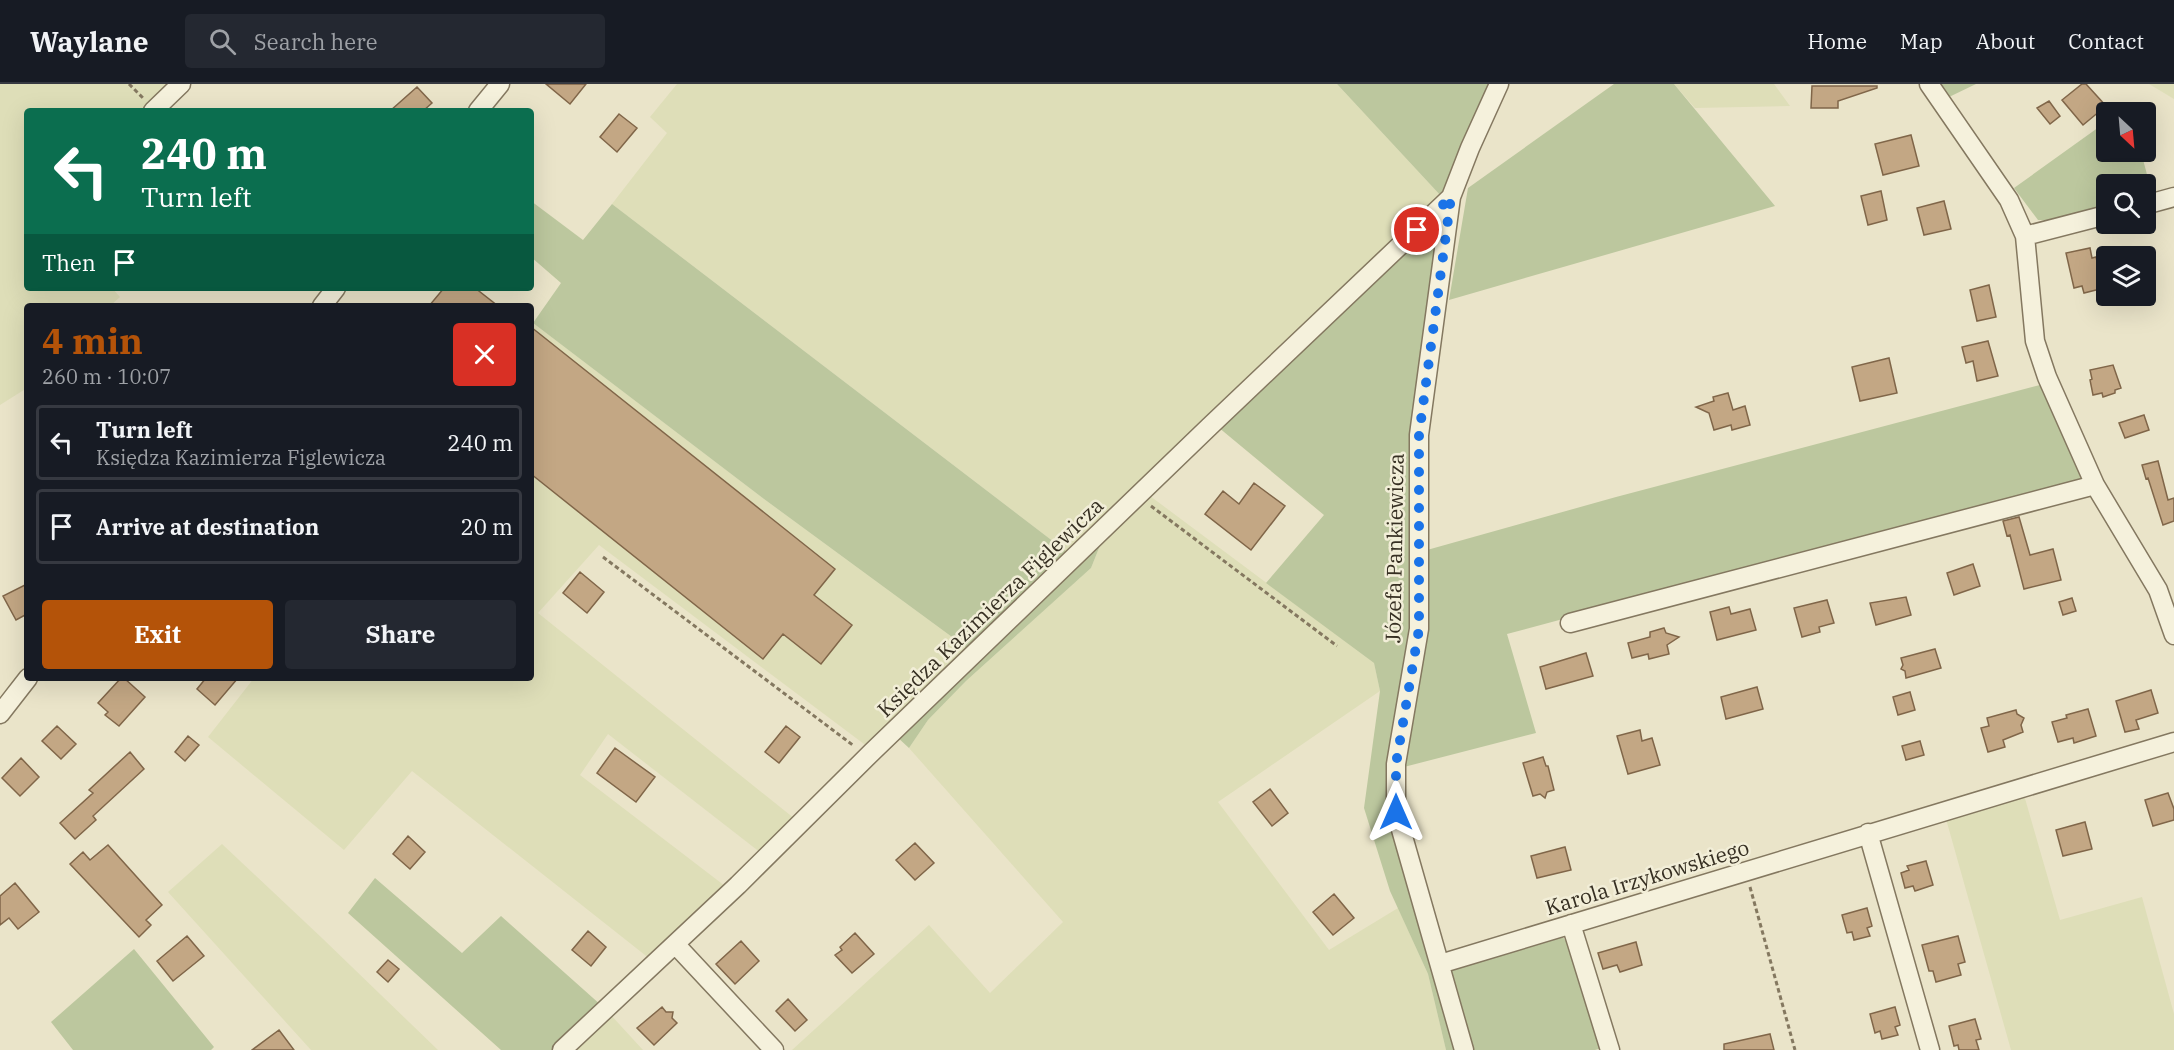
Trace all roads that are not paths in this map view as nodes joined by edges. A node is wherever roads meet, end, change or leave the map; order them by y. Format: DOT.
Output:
graph roads {
  1 [pos="181,84"];
  2 [pos="500,84"];
  3 [pos="1499,84"];
  4 [pos="1929,84"];
  5 [pos="156,108"];
  6 [pos="480,108"];
  7 [pos="1451,197"];
  8 [pos="2174,197"];
  9 [pos="2156,202"];
  10 [pos="2096,218"];
  11 [pos="2025,236"];
  12 [pos="334,291"];
  13 [pos="324,303"];
  14 [pos="2095,485"];
  15 [pos="1570,623"];
  16 [pos="2174,635"];
  17 [pos="26,681"];
  18 [pos="0,714"];
  19 [pos="2174,742"];
  20 [pos="1868,833"];
  21 [pos="1571,924"];
  22 [pos="675,944"];
  23 [pos="1440,964"];
  24 [pos="562,1050"];
  25 [pos="774,1050"];
  26 [pos="1464,1050"];
  27 [pos="1610,1050"];
  28 [pos="1930,1050"];
  1 -- 5 [label="street"];
  2 -- 6 [label="street"];
  3 -- 7 [label="street, Józefa Pankiewicza"];
  4 -- 11 [label="street"];
  7 -- 22 [label="street, Księdza Kazimierza Figlewicza"];
  7 -- 23 [label="street, Józefa Pankiewicza"];
  8 -- 9 [label="street"];
  10 -- 11 [label="street"];
  11 -- 14 [label="street"];
  12 -- 13 [label="street"];
  14 -- 15 [label="street"];
  14 -- 16 [label="street"];
  17 -- 18 [label="street"];
  19 -- 20 [label="street, Karola Irzykowskiego"];
  20 -- 21 [label="street, Karola Irzykowskiego"];
  20 -- 28 [label="street"];
  21 -- 23 [label="street, Karola Irzykowskiego"];
  21 -- 27 [label="street"];
  22 -- 24 [label="street, Księdza Kazimierza Figlewicza"];
  22 -- 25 [label="street"];
  23 -- 26 [label="street, Józefa Pankiewicza"];
}
